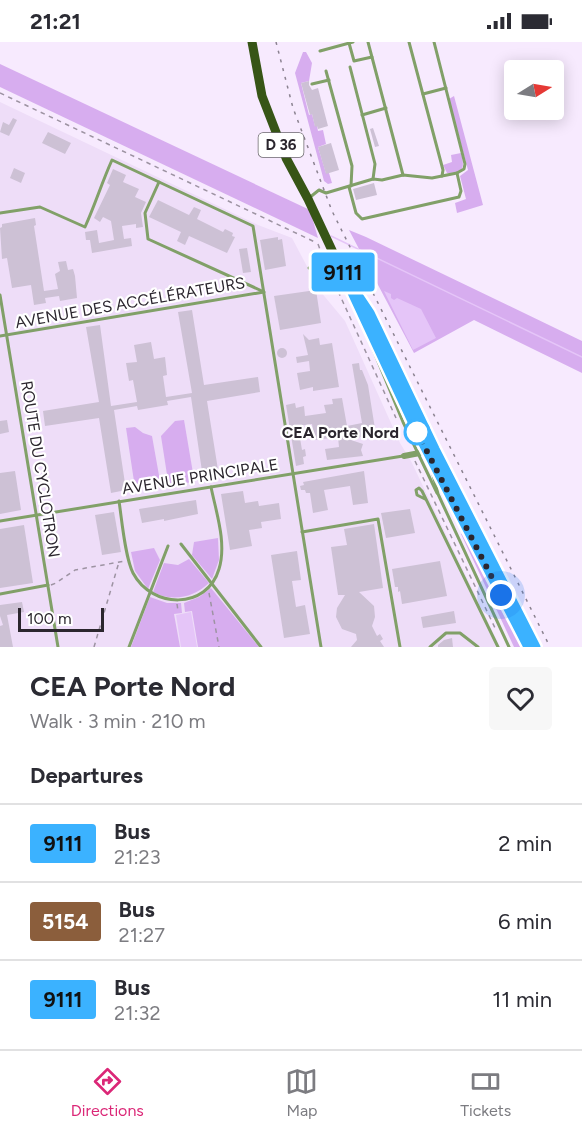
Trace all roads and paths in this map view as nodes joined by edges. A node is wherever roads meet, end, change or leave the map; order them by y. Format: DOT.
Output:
graph roads {
  1 [pos="252,42"];
  2 [pos="368,42"];
  3 [pos="409,42"];
  4 [pos="434,42"];
  5 [pos="351,43"];
  6 [pos="320,51"];
  7 [pos="372,57"];
  8 [pos="350,67"];
  9 [pos="326,71"];
  10 [pos="329,80"];
  11 [pos="312,84"];
  12 [pos="446,88"];
  13 [pos="0,93"];
  14 [pos="423,94"];
  15 [pos="386,108"];
  16 [pos="362,115"];
  17 [pos="457,173"];
  18 [pos="403,175"];
  19 [pos="442,176"];
  20 [pos="373,179"];
  21 [pos="159,182"];
  22 [pos="350,186"];
  23 [pos="308,199"];
  24 [pos="0,213"];
  25 [pos="318,244"];
  26 [pos="326,264"];
  27 [pos="309,268"];
  28 [pos="342,271"];
  29 [pos="264,291"];
  30 [pos="0,295"];
  31 [pos="6,335"];
  32 [pos="0,336"];
  33 [pos="428,454"];
  34 [pos="404,456"];
  35 [pos="292,474"];
  36 [pos="211,487"];
  37 [pos="438,494"];
  38 [pos="425,499"];
  39 [pos="119,501"];
  40 [pos="36,515"];
  41 [pos="0,521"];
  42 [pos="302,532"];
  43 [pos="181,544"];
  44 [pos="168,546"];
  45 [pos="129,560"];
  46 [pos="119,562"];
  47 [pos="212,583"];
  48 [pos="48,585"];
  49 [pos="208,587"];
  50 [pos="150,593"];
  51 [pos="0,594"];
  52 [pos="58,647"];
  53 [pos="94,647"];
  54 [pos="129,647"];
  55 [pos="219,647"];
  56 [pos="261,647"];
  57 [pos="321,647"];
  58 [pos="400,647"];
  59 [pos="430,647"];
  60 [pos="478,647"];
  61 [pos="498,647"];
  62 [pos="509,647"];
  63 [pos="528,647"];
  64 [pos="536,647"];
  1 -- 23 [label="main road, D 36"];
  2 -- 7 [label="lane"];
  3 -- 14 [label="lane"];
  4 -- 12 [label="lane"];
  5 -- 6 [label="lane"];
  5 -- 7 [label="lane"];
  7 -- 15 [label="lane"];
  8 -- 16 [label="lane"];
  9 -- 10 [label="lane"];
  10 -- 11 [label="lane"];
  10 -- 22 [label="lane"];
  12 -- 14 [label="lane"];
  12 -- 17 [label="lane"];
  13 -- 25 [label="path"];
  14 -- 19 [label="lane"];
  15 -- 16 [label="lane"];
  15 -- 18 [label="lane"];
  16 -- 20 [label="lane"];
  17 -- 19 [label="lane"];
  17 -- 22 [label="lane"];
  18 -- 19 [label="lane"];
  18 -- 20 [label="lane"];
  20 -- 22 [label="lane"];
  21 -- 24 [label="lane"];
  21 -- 29 [label="lane"];
  21 -- 29 [label="lane"];
  22 -- 23 [label="lane"];
  23 -- 28 [label="main road, D 36"];
  26 -- 27 [label="lane"];
  28 -- 33 [label="main road, D 36"];
  28 -- 33 [label="main road, D 36"];
  29 -- 31 [label="lane, AVENUE DES ACCÉLÉRATEURS"];
  29 -- 35 [label="lane"];
  30 -- 31 [label="lane, ROUTE DU CYCLOTRON"];
  31 -- 32 [label="lane, AVENUE DES ACCÉLÉRATEURS"];
  31 -- 40 [label="lane, ROUTE DU CYCLOTRON"];
  33 -- 34 [label="street"];
  33 -- 37 [label="lane"];
  33 -- 37 [label="lane"];
  33 -- 63 [label="main road, D 36"];
  33 -- 64 [label="main road, D 36"];
  34 -- 35 [label="lane, AVENUE PRINCIPALE"];
  35 -- 36 [label="lane, AVENUE PRINCIPALE"];
  35 -- 42 [label="lane"];
  36 -- 39 [label="lane, AVENUE PRINCIPALE"];
  36 -- 47 [label="lane"];
  37 -- 62 [label="lane"];
  38 -- 61 [label="lane"];
  39 -- 40 [label="lane, AVENUE PRINCIPALE"];
  39 -- 45 [label="lane"];
  40 -- 41 [label="lane, AVENUE PRINCIPALE"];
  40 -- 48 [label="lane, ROUTE DU CYCLOTRON"];
  42 -- 57 [label="lane"];
  42 -- 58 [label="lane"];
  43 -- 47 [label="lane"];
  44 -- 50 [label="lane"];
  45 -- 46 [label="path"];
  45 -- 50 [label="lane"];
  46 -- 48 [label="path"];
  46 -- 53 [label="path"];
  47 -- 49 [label="lane"];
  47 -- 56 [label="lane"];
  48 -- 51 [label="lane"];
  48 -- 52 [label="lane, ROUTE DU CYCLOTRON"];
  49 -- 50 [label="lane"];
  49 -- 55 [label="path"];
  50 -- 54 [label="lane"];
  59 -- 60 [label="lane"];
}
